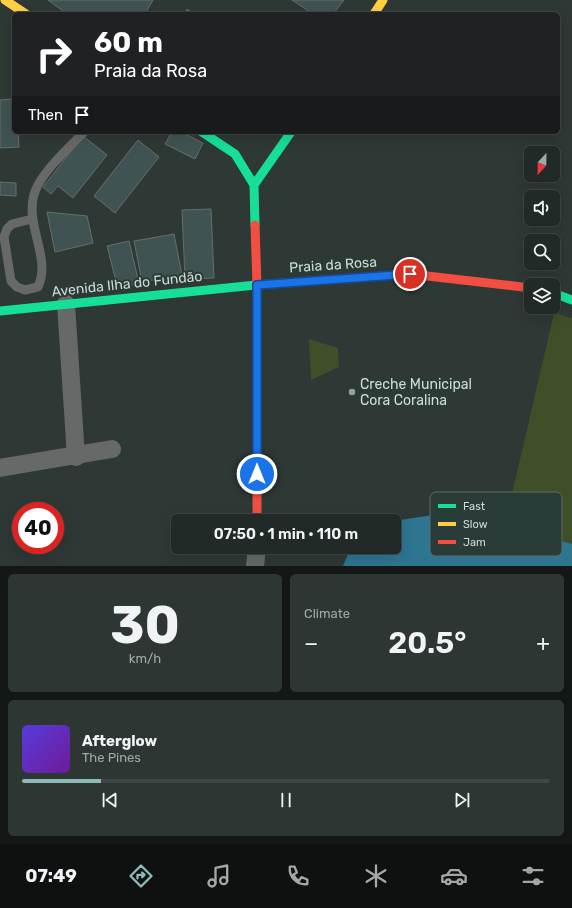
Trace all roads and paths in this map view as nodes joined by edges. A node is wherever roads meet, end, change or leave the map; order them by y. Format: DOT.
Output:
graph roads {
  1 [pos="5,0"];
  2 [pos="384,0"];
  3 [pos="23,12"];
  4 [pos="375,12"];
  5 [pos="82,134"];
  6 [pos="205,134"];
  7 [pos="289,134"];
  8 [pos="254,185"];
  9 [pos="32,219"];
  10 [pos="257,285"];
  11 [pos="524,287"];
  12 [pos="560,296"];
  13 [pos="572,300"];
  14 [pos="66,304"];
  15 [pos="0,311"];
  16 [pos="112,450"];
  17 [pos="76,457"];
  18 [pos="0,468"];
  19 [pos="257,514"];
  20 [pos="256,554"];
  21 [pos="255,566"];
  1 -- 3 [label="street"];
  2 -- 4 [label="street"];
  5 -- 9 [label="lane"];
  6 -- 8 [label="street"];
  7 -- 8 [label="street"];
  8 -- 10 [label="street"];
  9 -- 9 [label="lane"];
  10 -- 11 [label="street, Praia da Rosa"];
  10 -- 14 [label="street, Avenida Ilha do Fundão"];
  10 -- 19 [label="street"];
  12 -- 13 [label="street"];
  14 -- 15 [label="street, Avenida Ilha do Fundão"];
  14 -- 17 [label="street"];
  16 -- 17 [label="street"];
  17 -- 18 [label="street"];
  20 -- 21 [label="street"];
}
